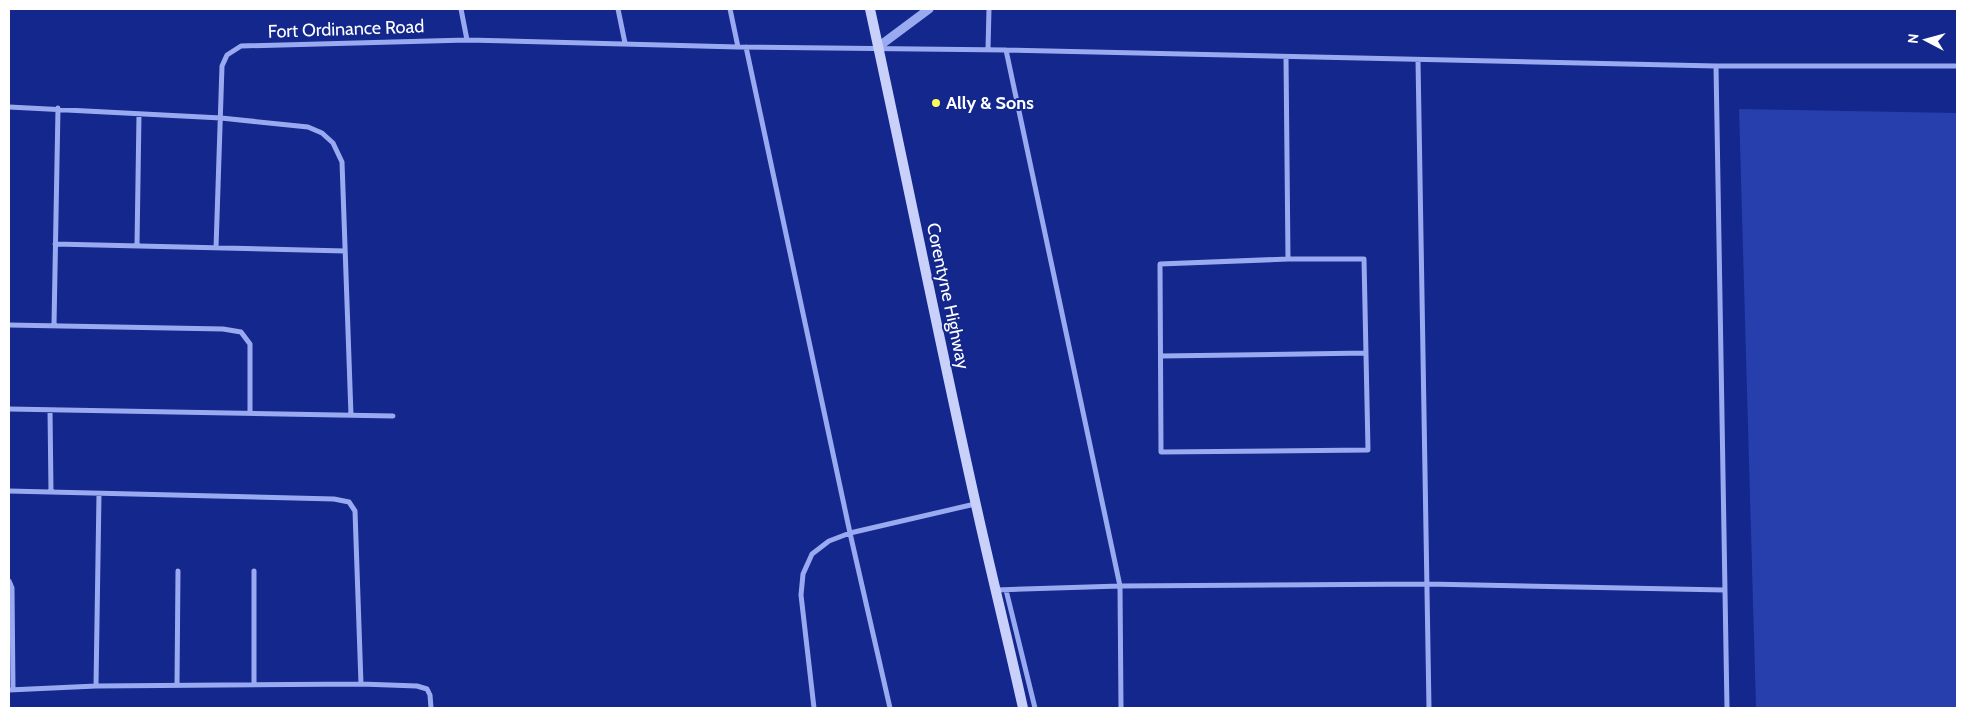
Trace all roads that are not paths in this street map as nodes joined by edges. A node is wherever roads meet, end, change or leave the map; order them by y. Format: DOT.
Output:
graph roads {
  1 [pos="461,9"];
  2 [pos="618,9"];
  3 [pos="730,9"];
  4 [pos="870,9"];
  5 [pos="929,9"];
  6 [pos="989,9"];
  7 [pos="467,40"];
  8 [pos="625,43"];
  9 [pos="738,47"];
  10 [pos="746,47"];
  11 [pos="878,47"];
  12 [pos="988,50"];
  13 [pos="1006,50"];
  14 [pos="1286,57"];
  15 [pos="1418,60"];
  16 [pos="1716,66"];
  17 [pos="1957,66"];
  18 [pos="9,107"];
  19 [pos="58,108"];
  20 [pos="139,115"];
  21 [pos="222,118"];
  22 [pos="55,244"];
  23 [pos="137,245"];
  24 [pos="216,248"];
  25 [pos="345,252"];
  26 [pos="1288,259"];
  27 [pos="9,325"];
  28 [pos="54,325"];
  29 [pos="1366,353"];
  30 [pos="1161,356"];
  31 [pos="9,409"];
  32 [pos="50,410"];
  33 [pos="250,413"];
  34 [pos="351,415"];
  35 [pos="393,416"];
  36 [pos="9,492"];
  37 [pos="51,492"];
  38 [pos="99,494"];
  39 [pos="975,504"];
  40 [pos="850,533"];
  41 [pos="178,571"];
  42 [pos="254,571"];
  43 [pos="9,581"];
  44 [pos="1427,584"];
  45 [pos="1120,586"];
  46 [pos="995,590"];
  47 [pos="1006,590"];
  48 [pos="1725,590"];
  49 [pos="361,684"];
  50 [pos="177,685"];
  51 [pos="254,685"];
  52 [pos="96,686"];
  53 [pos="11,690"];
  54 [pos="431,708"];
  55 [pos="814,708"];
  56 [pos="890,708"];
  57 [pos="1023,708"];
  58 [pos="1035,708"];
  59 [pos="1121,708"];
  60 [pos="1429,708"];
  61 [pos="1727,708"];
  1 -- 7 [label="street"];
  2 -- 8 [label="street"];
  3 -- 9 [label="street"];
  4 -- 11 [label="main road, Corentyne Highway"];
  5 -- 11 [label="street"];
  6 -- 12 [label="street"];
  7 -- 8 [label="street, Fort Ordinance Road"];
  7 -- 21 [label="street, Fort Ordinance Road"];
  8 -- 9 [label="street, Fort Ordinance Road"];
  9 -- 10 [label="street, Fort Ordinance Road"];
  10 -- 11 [label="street, Fort Ordinance Road"];
  10 -- 40 [label="street"];
  11 -- 12 [label="street, Fort Ordinance Road"];
  11 -- 39 [label="main road, Corentyne Highway"];
  12 -- 13 [label="street, Fort Ordinance Road"];
  13 -- 14 [label="street, Fort Ordinance Road"];
  13 -- 45 [label="street"];
  14 -- 15 [label="street, Fort Ordinance Road"];
  14 -- 26 [label="street"];
  15 -- 16 [label="street, Fort Ordinance Road"];
  15 -- 44 [label="street"];
  16 -- 17 [label="street, Fort Ordinance Road"];
  16 -- 48 [label="street"];
  18 -- 19 [label="street"];
  19 -- 20 [label="street"];
  19 -- 22 [label="street"];
  20 -- 21 [label="street"];
  20 -- 23 [label="street"];
  21 -- 24 [label="street"];
  21 -- 25 [label="street"];
  22 -- 23 [label="street"];
  22 -- 28 [label="street"];
  23 -- 24 [label="street"];
  24 -- 25 [label="street"];
  25 -- 34 [label="street"];
  26 -- 29 [label="street"];
  26 -- 30 [label="street"];
  27 -- 28 [label="street"];
  28 -- 33 [label="street"];
  29 -- 30 [label="street"];
  29 -- 30 [label="street"];
  31 -- 32 [label="street"];
  32 -- 33 [label="street"];
  32 -- 37 [label="street"];
  33 -- 34 [label="street"];
  34 -- 35 [label="street"];
  36 -- 37 [label="street"];
  37 -- 38 [label="street"];
  38 -- 49 [label="street"];
  38 -- 52 [label="street"];
  39 -- 40 [label="street"];
  39 -- 46 [label="main road, Corentyne Highway"];
  40 -- 55 [label="street"];
  40 -- 56 [label="street"];
  41 -- 50 [label="street"];
  42 -- 51 [label="street"];
  43 -- 53 [label="street"];
  44 -- 45 [label="street"];
  44 -- 48 [label="street"];
  44 -- 60 [label="street"];
  45 -- 47 [label="street"];
  45 -- 59 [label="street"];
  46 -- 47 [label="street"];
  46 -- 57 [label="main road, Corentyne Highway"];
  47 -- 58 [label="street"];
  48 -- 61 [label="street"];
  49 -- 51 [label="street"];
  49 -- 54 [label="street"];
  50 -- 51 [label="street"];
  50 -- 52 [label="street"];
  52 -- 53 [label="street"];
}
